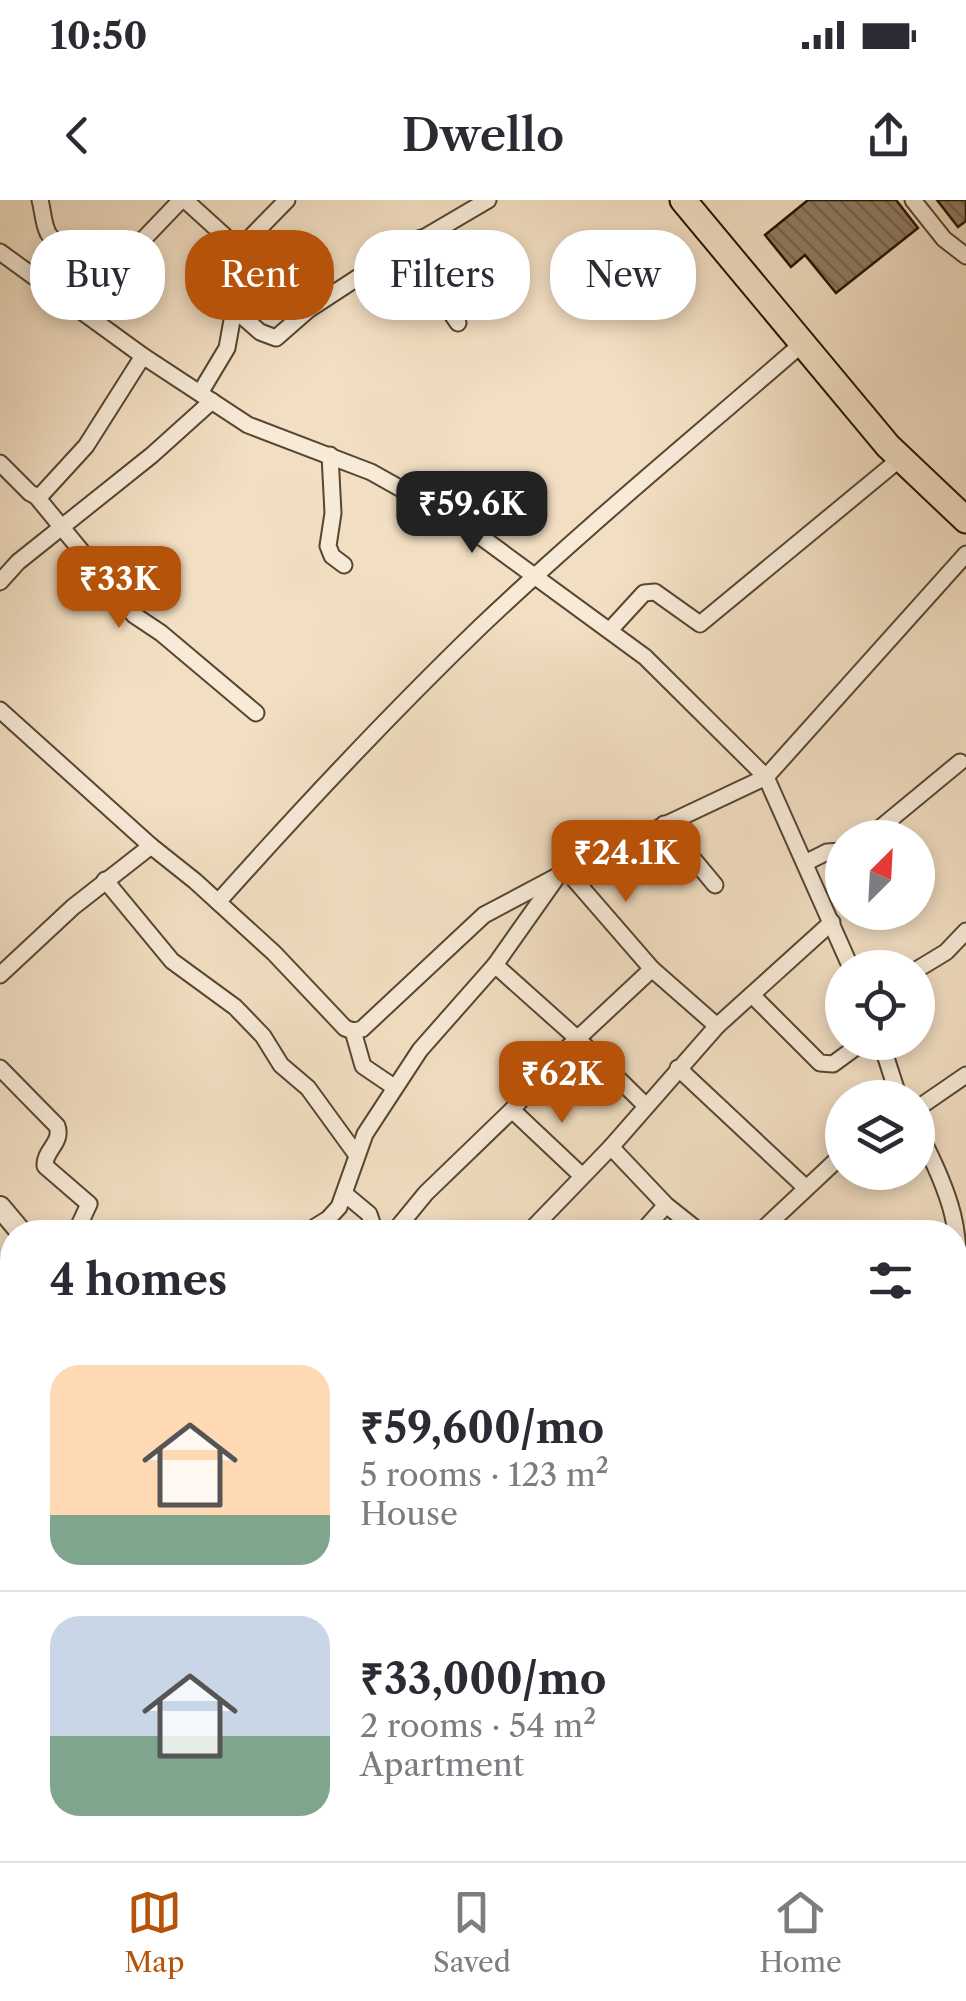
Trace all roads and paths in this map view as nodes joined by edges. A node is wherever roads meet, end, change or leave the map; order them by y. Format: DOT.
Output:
graph roads {
  1 [pos="40,200"];
  2 [pos="183,200"];
  3 [pos="287,200"];
  4 [pos="488,200"];
  5 [pos="683,200"];
  6 [pos="913,200"];
  7 [pos="47,230"];
  8 [pos="153,230"];
  9 [pos="218,230"];
  10 [pos="257,230"];
  11 [pos="435,230"];
  12 [pos="0,252"];
  13 [pos="966,256"];
  14 [pos="30,275"];
  15 [pos="91,320"];
  16 [pos="232,320"];
  17 [pos="246,320"];
  18 [pos="297,320"];
  19 [pos="456,320"];
  20 [pos="458,323"];
  21 [pos="803,343"];
  22 [pos="143,356"];
  23 [pos="205,397"];
  24 [pos="330,455"];
  25 [pos="901,458"];
  26 [pos="0,463"];
  27 [pos="36,496"];
  28 [pos="966,520"];
  29 [pos="62,528"];
  30 [pos="966,554"];
  31 [pos="344,565"];
  32 [pos="535,577"];
  33 [pos="0,582"];
  34 [pos="610,630"];
  35 [pos="0,710"];
  36 [pos="256,712"];
  37 [pos="960,762"];
  38 [pos="766,777"];
  39 [pos="890,820"];
  40 [pos="664,824"];
  41 [pos="151,846"];
  42 [pos="825,853"];
  43 [pos="805,863"];
  44 [pos="561,876"];
  45 [pos="105,880"];
  46 [pos="715,885"];
  47 [pos="218,902"];
  48 [pos="825,907"];
  49 [pos="825,928"];
  50 [pos="966,932"];
  51 [pos="935,959"];
  52 [pos="495,965"];
  53 [pos="652,968"];
  54 [pos="0,975"];
  55 [pos="752,995"];
  56 [pos="717,1026"];
  57 [pos="352,1031"];
  58 [pos="579,1040"];
  59 [pos="838,1060"];
  60 [pos="0,1068"];
  61 [pos="678,1068"];
  62 [pos="966,1075"];
  63 [pos="394,1087"];
  64 [pos="935,1096"];
  65 [pos="645,1105"];
  66 [pos="512,1110"];
  67 [pos="611,1147"];
  68 [pos="356,1154"];
  69 [pos="935,1165"];
  70 [pos="825,1171"];
  71 [pos="581,1175"];
  72 [pos="805,1188"];
  73 [pos="345,1194"];
  74 [pos="666,1205"];
  75 [pos="82,1220"];
  76 [pos="326,1220"];
  77 [pos="371,1220"];
  78 [pos="404,1220"];
  79 [pos="540,1220"];
  80 [pos="653,1220"];
  81 [pos="685,1220"];
  82 [pos="772,1220"];
  83 [pos="956,1220"];
  1 -- 7 [label="street"];
  2 -- 8 [label="street"];
  2 -- 9 [label="street"];
  3 -- 10 [label="street"];
  4 -- 11 [label="street"];
  5 -- 21 [label="main road"];
  6 -- 13 [label="street"];
  12 -- 14 [label="street"];
  15 -- 22 [label="street"];
  16 -- 23 [label="street"];
  17 -- 18 [label="street"];
  19 -- 20 [label="street"];
  21 -- 25 [label="main road"];
  21 -- 32 [label="street"];
  22 -- 23 [label="street"];
  22 -- 27 [label="street"];
  23 -- 24 [label="street"];
  23 -- 29 [label="street"];
  24 -- 31 [label="street"];
  24 -- 32 [label="street"];
  25 -- 28 [label="main road"];
  25 -- 34 [label="street"];
  26 -- 27 [label="street"];
  27 -- 29 [label="street"];
  29 -- 33 [label="street"];
  29 -- 36 [label="street"];
  30 -- 38 [label="street"];
  32 -- 34 [label="street"];
  32 -- 47 [label="street"];
  34 -- 38 [label="street"];
  35 -- 41 [label="street"];
  37 -- 39 [label="street"];
  38 -- 40 [label="street"];
  38 -- 43 [label="street"];
  40 -- 44 [label="street"];
  40 -- 46 [label="street"];
  41 -- 45 [label="street"];
  41 -- 47 [label="street"];
  42 -- 43 [label="street"];
  43 -- 48 [label="street"];
  44 -- 52 [label="street"];
  44 -- 53 [label="street"];
  44 -- 57 [label="street"];
  45 -- 54 [label="street"];
  45 -- 68 [label="street"];
  47 -- 57 [label="street"];
  49 -- 55 [label="street"];
  50 -- 51 [label="street"];
  52 -- 58 [label="street"];
  52 -- 63 [label="street"];
  53 -- 56 [label="street"];
  53 -- 58 [label="street"];
  55 -- 56 [label="street"];
  55 -- 59 [label="street"];
  56 -- 61 [label="street"];
  57 -- 63 [label="street"];
  58 -- 65 [label="street"];
  58 -- 66 [label="street"];
  60 -- 75 [label="street"];
  61 -- 65 [label="street"];
  61 -- 72 [label="street"];
  62 -- 64 [label="street"];
  63 -- 68 [label="street"];
  65 -- 67 [label="street"];
  66 -- 71 [label="street"];
  66 -- 78 [label="street"];
  67 -- 71 [label="street"];
  67 -- 74 [label="street"];
  68 -- 73 [label="street"];
  69 -- 83 [label="street"];
  70 -- 72 [label="street"];
  71 -- 79 [label="street"];
  72 -- 82 [label="street"];
  73 -- 76 [label="street"];
  73 -- 77 [label="street"];
  74 -- 80 [label="street"];
  74 -- 81 [label="street"];
}
